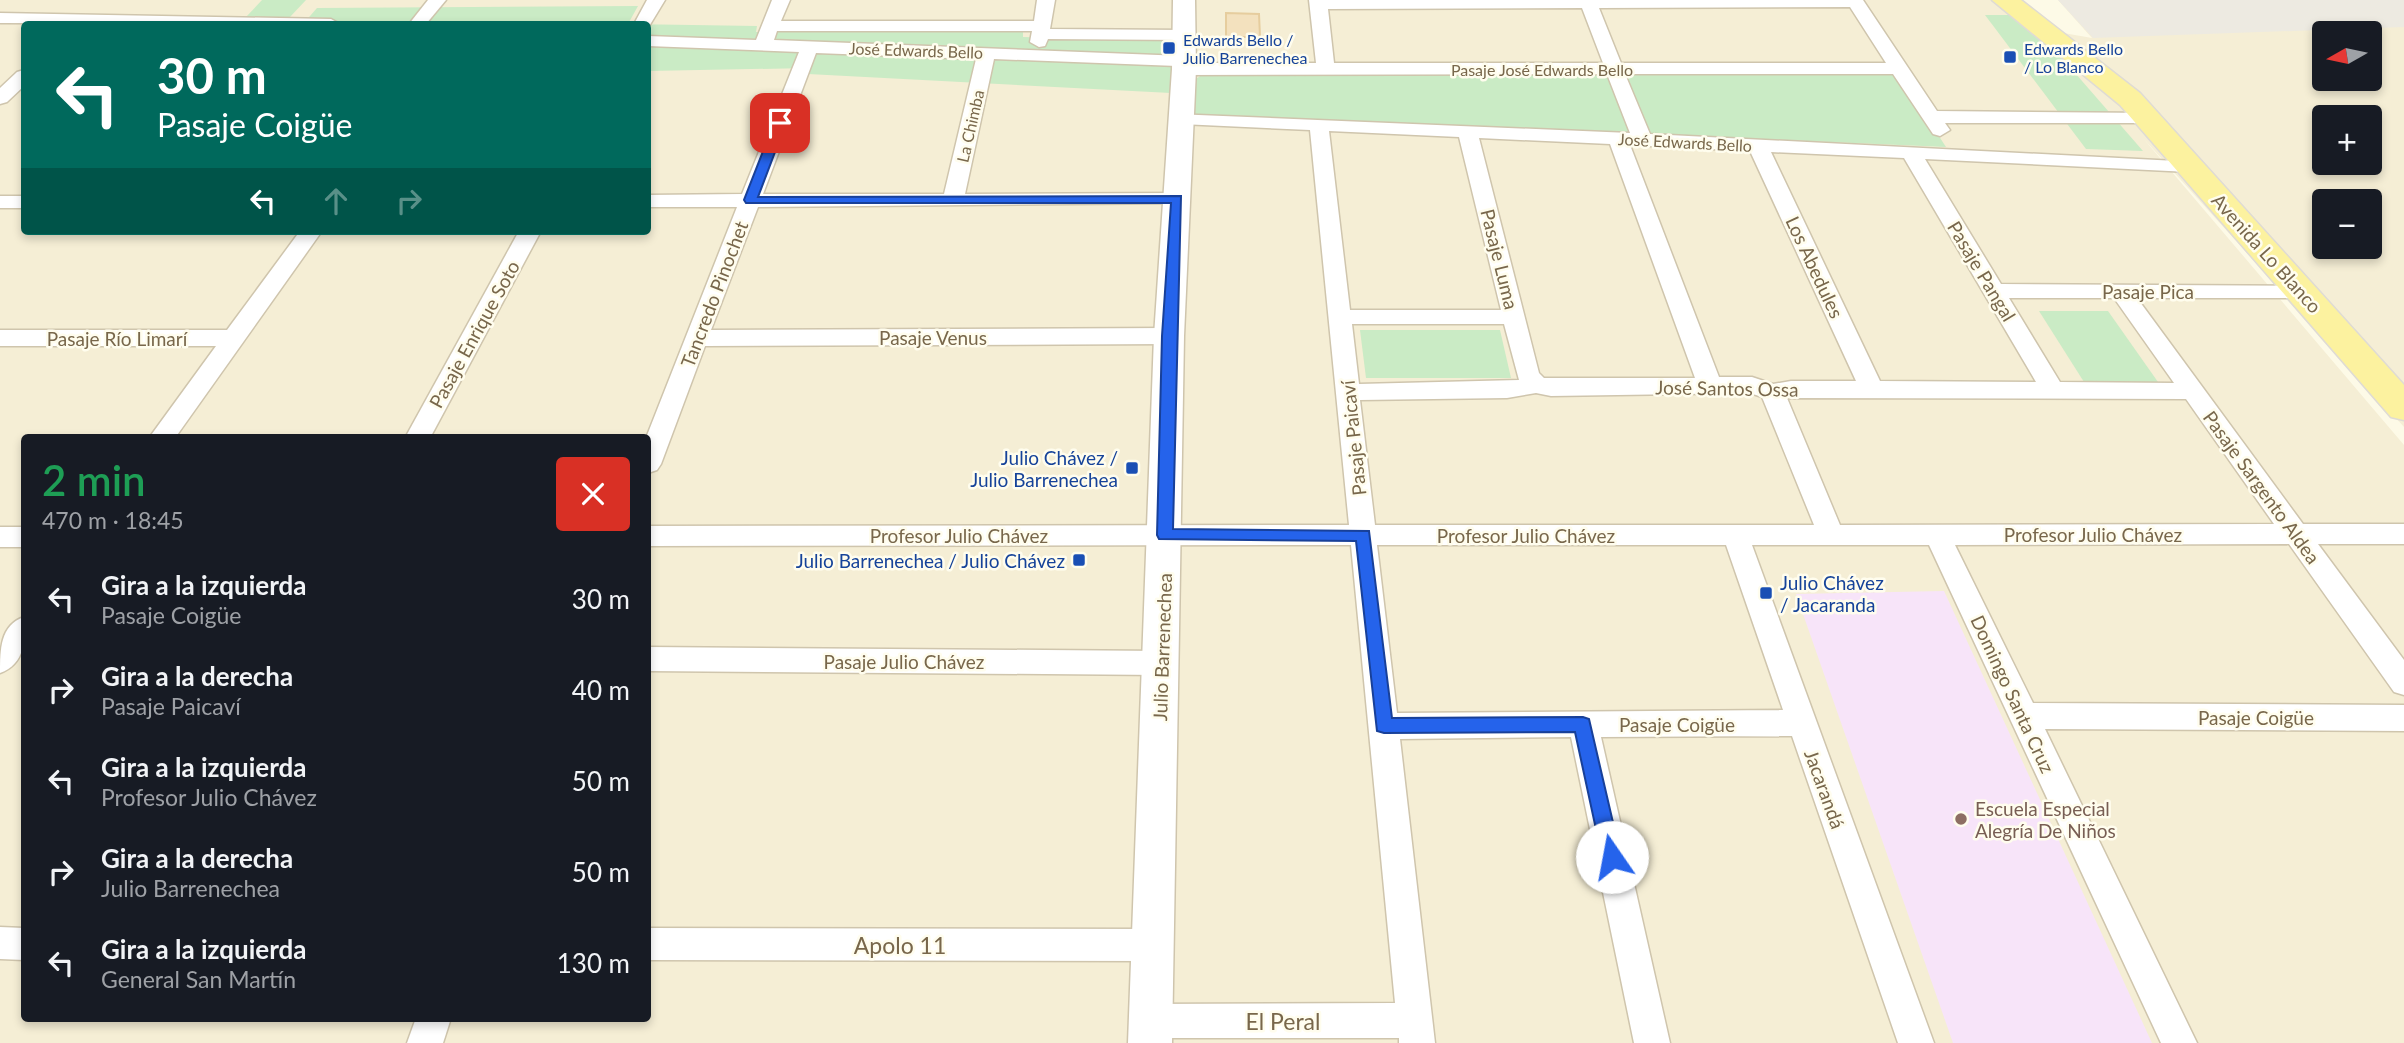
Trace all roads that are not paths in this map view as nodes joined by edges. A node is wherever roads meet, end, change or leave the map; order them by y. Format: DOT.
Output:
graph roads {
  1 [pos="108,0"];
  2 [pos="437,0"];
  3 [pos="656,0"];
  4 [pos="781,0"];
  5 [pos="1046,0"];
  6 [pos="1184,0"];
  7 [pos="2005,0"];
  8 [pos="2035,0"];
  9 [pos="1588,1"];
  10 [pos="1855,1"];
  11 [pos="1318,2"];
  12 [pos="248,7"];
  13 [pos="307,8"];
  14 [pos="0,18"];
  15 [pos="63,21"];
  16 [pos="85,21"];
  17 [pos="234,21"];
  18 [pos="284,21"];
  19 [pos="420,21"];
  20 [pos="645,21"];
  21 [pos="771,26"];
  22 [pos="1041,30"];
  23 [pos="651,41"];
  24 [pos="763,45"];
  25 [pos="810,46"];
  26 [pos="987,52"];
  27 [pos="1036,54"];
  28 [pos="1184,55"];
  29 [pos="1899,68"];
  30 [pos="1614,69"];
  31 [pos="1326,70"];
  32 [pos="21,79"];
  33 [pos="0,98"];
  34 [pos="2138,108"];
  35 [pos="1931,117"];
  36 [pos="1181,118"];
  37 [pos="1319,125"];
  38 [pos="1468,132"];
  39 [pos="1618,139"];
  40 [pos="1642,140"];
  41 [pos="1758,146"];
  42 [pos="1911,153"];
  43 [pos="1956,155"];
  44 [pos="2189,166"];
  45 [pos="1177,199"];
  46 [pos="750,200"];
  47 [pos="953,200"];
  48 [pos="651,201"];
  49 [pos="0,202"];
  50 [pos="21,202"];
  51 [pos="309,235"];
  52 [pos="528,235"];
  53 [pos="1994,291"];
  54 [pos="2120,291"];
  55 [pos="2302,291"];
  56 [pos="1339,317"];
  57 [pos="1514,317"];
  58 [pos="1169,336"];
  59 [pos="0,338"];
  60 [pos="233,338"];
  61 [pos="697,338"];
  62 [pos="1536,385"];
  63 [pos="1710,386"];
  64 [pos="1872,389"];
  65 [pos="2053,390"];
  66 [pos="2192,391"];
  67 [pos="1348,392"];
  68 [pos="1772,392"];
  69 [pos="2404,408"];
  70 [pos="164,434"];
  71 [pos="419,434"];
  72 [pos="651,456"];
  73 [pos="1735,534"];
  74 [pos="1830,534"];
  75 [pos="1937,534"];
  76 [pos="2297,534"];
  77 [pos="2404,534"];
  78 [pos="1165,535"];
  79 [pos="1363,535"];
  80 [pos="651,536"];
  81 [pos="0,537"];
  82 [pos="21,537"];
  83 [pos="21,634"];
  84 [pos="10,657"];
  85 [pos="651,659"];
  86 [pos="1161,663"];
  87 [pos="2404,683"];
  88 [pos="2024,716"];
  89 [pos="2404,718"];
  90 [pos="1802,723"];
  91 [pos="1583,724"];
  92 [pos="1384,726"];
  93 [pos="0,943"];
  94 [pos="21,944"];
  95 [pos="651,944"];
  96 [pos="1153,945"];
  97 [pos="433,1022"];
  98 [pos="1416,1031"];
  99 [pos="1151,1032"];
  100 [pos="425,1043"];
  101 [pos="1652,1043"];
  102 [pos="1916,1043"];
  103 [pos="2179,1043"];
  1 -- 16 [label="street"];
  2 -- 19 [label="street"];
  3 -- 20 [label="street"];
  4 -- 21 [label="street"];
  5 -- 22 [label="street"];
  6 -- 28 [label="street, Julio Barrenechea"];
  7 -- 34 [label="main road, Avenida Lo Blanco"];
  8 -- 34 [label="main road, Avenida Lo Blanco"];
  9 -- 10 [label="street"];
  9 -- 11 [label="street"];
  9 -- 30 [label="street"];
  10 -- 29 [label="street"];
  11 -- 31 [label="street"];
  12 -- 17 [label="street"];
  13 -- 18 [label="street"];
  14 -- 15 [label="street"];
  21 -- 22 [label="street, José Edwards Bello"];
  21 -- 24 [label="street"];
  22 -- 27 [label="street"];
  22 -- 28 [label="street, José Edwards Bello"];
  23 -- 24 [label="street, José Edwards Bello"];
  24 -- 25 [label="street, José Edwards Bello"];
  25 -- 26 [label="street, José Edwards Bello"];
  25 -- 46 [label="street, Tancredo Pinochet"];
  26 -- 27 [label="street, José Edwards Bello"];
  26 -- 47 [label="street, La Chimba"];
  27 -- 28 [label="street, José Edwards Bello"];
  28 -- 31 [label="street, Pasaje José Edwards Bello"];
  28 -- 36 [label="street, Julio Barrenechea"];
  29 -- 30 [label="street, Pasaje José Edwards Bello"];
  29 -- 35 [label="street"];
  30 -- 31 [label="street, Pasaje José Edwards Bello"];
  30 -- 40 [label="street"];
  32 -- 33 [label="street"];
  34 -- 35 [label="street"];
  34 -- 44 [label="main road, Avenida Lo Blanco"];
  35 -- 43 [label="street"];
  36 -- 37 [label="street, José Edwards Bello"];
  36 -- 45 [label="street, Julio Barrenechea"];
  37 -- 38 [label="street, José Edwards Bello"];
  37 -- 56 [label="street, Pasaje Paicaví"];
  38 -- 39 [label="street, José Edwards Bello"];
  38 -- 57 [label="street, Pasaje Luma"];
  39 -- 40 [label="street, José Edwards Bello"];
  39 -- 63 [label="street"];
  40 -- 41 [label="street, José Edwards Bello"];
  41 -- 42 [label="street, José Edwards Bello"];
  41 -- 64 [label="street, Los Abedules"];
  42 -- 43 [label="street, José Edwards Bello"];
  42 -- 53 [label="street, Pasaje Pangal"];
  43 -- 44 [label="street, José Edwards Bello"];
  44 -- 55 [label="main road, Avenida Lo Blanco"];
  45 -- 47 [label="street"];
  45 -- 58 [label="street, Julio Barrenechea"];
  46 -- 47 [label="street"];
  46 -- 48 [label="street"];
  46 -- 61 [label="street, Tancredo Pinochet"];
  49 -- 50 [label="street"];
  51 -- 60 [label="street"];
  52 -- 71 [label="street, Pasaje Enrique Soto"];
  53 -- 54 [label="street, Pasaje Pica"];
  53 -- 65 [label="street, Pasaje Pangal"];
  54 -- 55 [label="street, Pasaje Pica"];
  54 -- 66 [label="street, Pasaje Sargento Aldea"];
  55 -- 69 [label="main road, Avenida Lo Blanco"];
  56 -- 57 [label="street"];
  56 -- 67 [label="street, Pasaje Paicaví"];
  57 -- 62 [label="street, Pasaje Luma"];
  58 -- 61 [label="street, Pasaje Venus"];
  58 -- 78 [label="street, Julio Barrenechea"];
  59 -- 60 [label="street, Pasaje Río Limarí"];
  60 -- 70 [label="street"];
  61 -- 72 [label="street, Tancredo Pinochet"];
  62 -- 63 [label="street, José Santos Ossa"];
  62 -- 67 [label="street, José Santos Ossa"];
  63 -- 68 [label="street, José Santos Ossa"];
  64 -- 65 [label="street, José Santos Ossa"];
  64 -- 68 [label="street, José Santos Ossa"];
  65 -- 66 [label="street, José Santos Ossa"];
  66 -- 76 [label="street, Pasaje Sargento Aldea"];
  67 -- 79 [label="street, Pasaje Paicaví"];
  68 -- 74 [label="street"];
  73 -- 74 [label="street, Profesor Julio Chávez"];
  73 -- 79 [label="street, Profesor Julio Chávez"];
  73 -- 90 [label="street, Jacarandá"];
  74 -- 75 [label="street, Profesor Julio Chávez"];
  75 -- 76 [label="street, Profesor Julio Chávez"];
  75 -- 88 [label="street, Domingo Santa Cruz"];
  76 -- 77 [label="street, Profesor Julio Chávez"];
  76 -- 87 [label="street, Pasaje Sargento Aldea"];
  78 -- 79 [label="street, Profesor Julio Chávez"];
  78 -- 80 [label="street, Profesor Julio Chávez"];
  78 -- 86 [label="street, Julio Barrenechea"];
  79 -- 92 [label="street, Pasaje Paicaví"];
  81 -- 82 [label="street"];
  83 -- 84 [label="street"];
  85 -- 86 [label="street, Pasaje Julio Chávez"];
  86 -- 96 [label="street, Julio Barrenechea"];
  88 -- 89 [label="street, Pasaje Coigüe"];
  88 -- 103 [label="street, Domingo Santa Cruz"];
  90 -- 91 [label="street, Pasaje Coigüe"];
  90 -- 102 [label="street, Jacarandá"];
  91 -- 92 [label="street, Pasaje Coigüe"];
  91 -- 101 [label="street"];
  92 -- 98 [label="street, Pasaje Paicaví"];
  93 -- 94 [label="street"];
  95 -- 96 [label="street, Apolo 11"];
  96 -- 99 [label="street, Julio Barrenechea"];
  97 -- 100 [label="street"];
  98 -- 99 [label="street, El Peral"];
}
